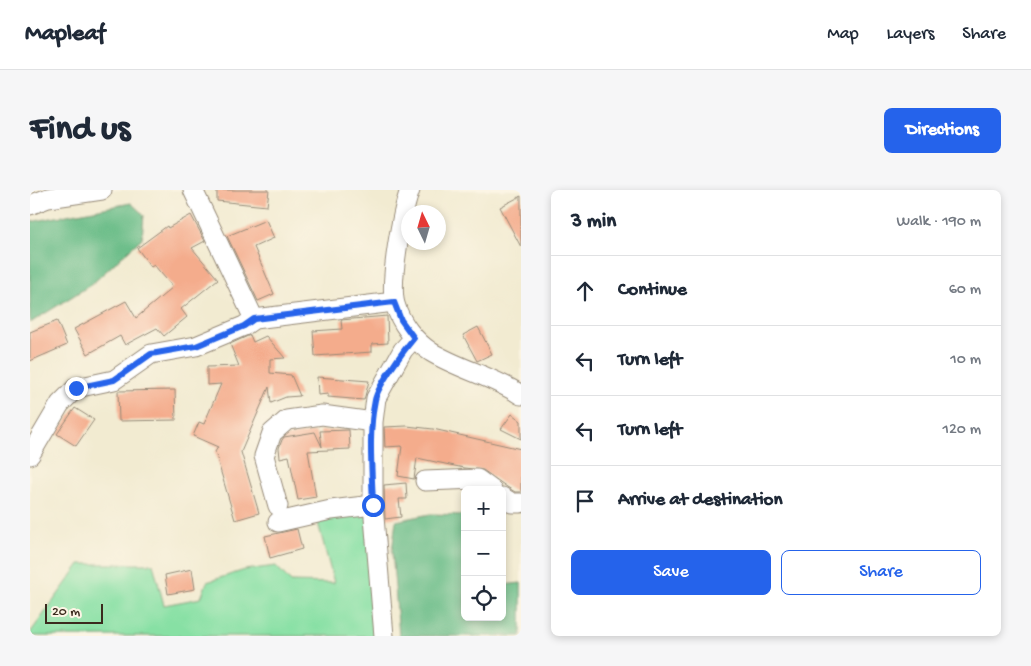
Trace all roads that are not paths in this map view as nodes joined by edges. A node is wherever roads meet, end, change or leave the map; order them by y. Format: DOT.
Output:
graph roads {
  1 [pos="102,190"];
  2 [pos="193,190"];
  3 [pos="410,190"];
  4 [pos="30,205"];
  5 [pos="394,302"];
  6 [pos="254,319"];
  7 [pos="414,338"];
  8 [pos="521,396"];
  9 [pos="372,422"];
  10 [pos="30,455"];
  11 [pos="424,481"];
  12 [pos="487,486"];
  13 [pos="506,499"];
  14 [pos="521,503"];
  15 [pos="373,505"];
  16 [pos="384,636"];
  1 -- 4 [label="street"];
  2 -- 6 [label="street"];
  3 -- 5 [label="street"];
  5 -- 6 [label="street"];
  5 -- 7 [label="street"];
  6 -- 10 [label="street"];
  7 -- 8 [label="street"];
  7 -- 9 [label="street"];
  9 -- 15 [label="street"];
  9 -- 15 [label="street"];
  11 -- 12 [label="street"];
  13 -- 14 [label="street"];
  15 -- 16 [label="street"];
}
